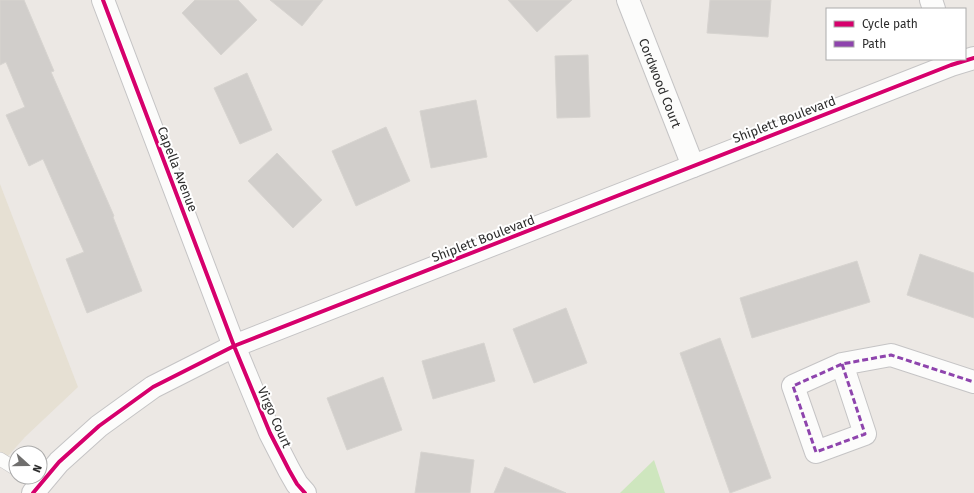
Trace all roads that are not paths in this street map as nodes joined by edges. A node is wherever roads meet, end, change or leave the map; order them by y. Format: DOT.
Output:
graph roads {
  1 [pos="103,0"];
  2 [pos="628,0"];
  3 [pos="962,60"];
  4 [pos="950,62"];
  5 [pos="693,166"];
  6 [pos="234,346"];
  7 [pos="842,364"];
  8 [pos="974,382"];
  9 [pos="48,472"];
  10 [pos="305,493"];
  1 -- 6 [label="street, Capella Avenue"];
  2 -- 5 [label="street, Cordwood Court"];
  3 -- 4 [label="street, Shiplett Boulevard"];
  4 -- 5 [label="street, Shiplett Boulevard"];
  5 -- 6 [label="street, Shiplett Boulevard"];
  6 -- 9 [label="street, Shiplett Boulevard"];
  6 -- 10 [label="street, Virgo Court"];
  7 -- 8 [label="street"];
}
